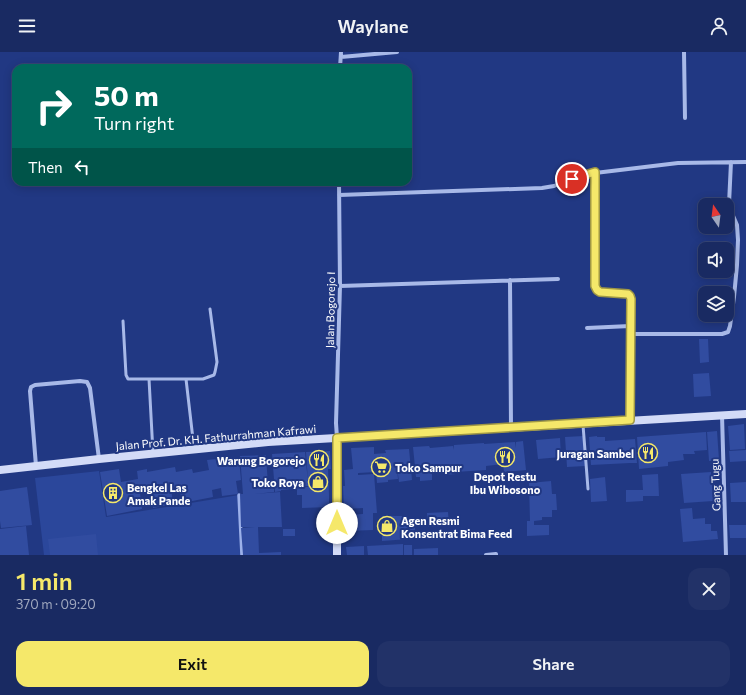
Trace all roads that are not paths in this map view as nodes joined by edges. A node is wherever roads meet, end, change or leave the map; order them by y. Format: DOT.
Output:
graph roads {
  1 [pos="397,52"];
  2 [pos="684,52"];
  3 [pos="341,54"];
  4 [pos="340,64"];
  5 [pos="685,118"];
  6 [pos="731,162"];
  7 [pos="746,162"];
  8 [pos="595,172"];
  9 [pos="339,186"];
  10 [pos="338,195"];
  11 [pos="558,279"];
  12 [pos="510,280"];
  13 [pos="340,286"];
  14 [pos="210,309"];
  15 [pos="123,321"];
  16 [pos="630,326"];
  17 [pos="587,328"];
  18 [pos="630,334"];
  19 [pos="148,379"];
  20 [pos="186,379"];
  21 [pos="746,414"];
  22 [pos="722,415"];
  23 [pos="630,420"];
  24 [pos="583,423"];
  25 [pos="511,428"];
  26 [pos="337,438"];
  27 [pos="194,449"];
  28 [pos="153,453"];
  29 [pos="99,459"];
  30 [pos="36,466"];
  31 [pos="0,470"];
  32 [pos="588,489"];
  33 [pos="496,554"];
  34 [pos="337,555"];
  35 [pos="486,555"];
  36 [pos="726,555"];
  1 -- 3 [label="street"];
  2 -- 5 [label="street"];
  3 -- 4 [label="street"];
  6 -- 7 [label="street"];
  6 -- 8 [label="street"];
  6 -- 18 [label="street"];
  8 -- 10 [label="street"];
  8 -- 16 [label="street"];
  9 -- 10 [label="street, Jalan Bogorejo I"];
  10 -- 13 [label="street, Jalan Bogorejo I"];
  11 -- 12 [label="street"];
  12 -- 13 [label="street"];
  12 -- 25 [label="street"];
  13 -- 26 [label="street, Jalan Bogorejo I"];
  14 -- 20 [label="lane"];
  15 -- 19 [label="lane"];
  16 -- 17 [label="street"];
  16 -- 18 [label="street"];
  18 -- 23 [label="street"];
  19 -- 20 [label="lane"];
  19 -- 28 [label="lane"];
  20 -- 27 [label="lane"];
  21 -- 22 [label="main road, Jalan Prof. Dr. KH. Fathurrahman Kafrawi"];
  22 -- 23 [label="main road, Jalan Prof. Dr. KH. Fathurrahman Kafrawi"];
  22 -- 36 [label="street, Gang Tugu"];
  23 -- 24 [label="main road, Jalan Prof. Dr. KH. Fathurrahman Kafrawi"];
  24 -- 25 [label="main road, Jalan Prof. Dr. KH. Fathurrahman Kafrawi"];
  24 -- 32 [label="lane"];
  25 -- 26 [label="main road, Jalan Prof. Dr. KH. Fathurrahman Kafrawi"];
  26 -- 27 [label="main road, Jalan Prof. Dr. KH. Fathurrahman Kafrawi"];
  26 -- 34 [label="main road"];
  27 -- 28 [label="main road, Jalan Prof. Dr. KH. Fathurrahman Kafrawi"];
  28 -- 29 [label="main road, Jalan Prof. Dr. KH. Fathurrahman Kafrawi"];
  29 -- 30 [label="main road, Jalan Prof. Dr. KH. Fathurrahman Kafrawi"];
  29 -- 30 [label="street"];
  30 -- 31 [label="main road, Jalan Prof. Dr. KH. Fathurrahman Kafrawi"];
  33 -- 35 [label="street"];
}
